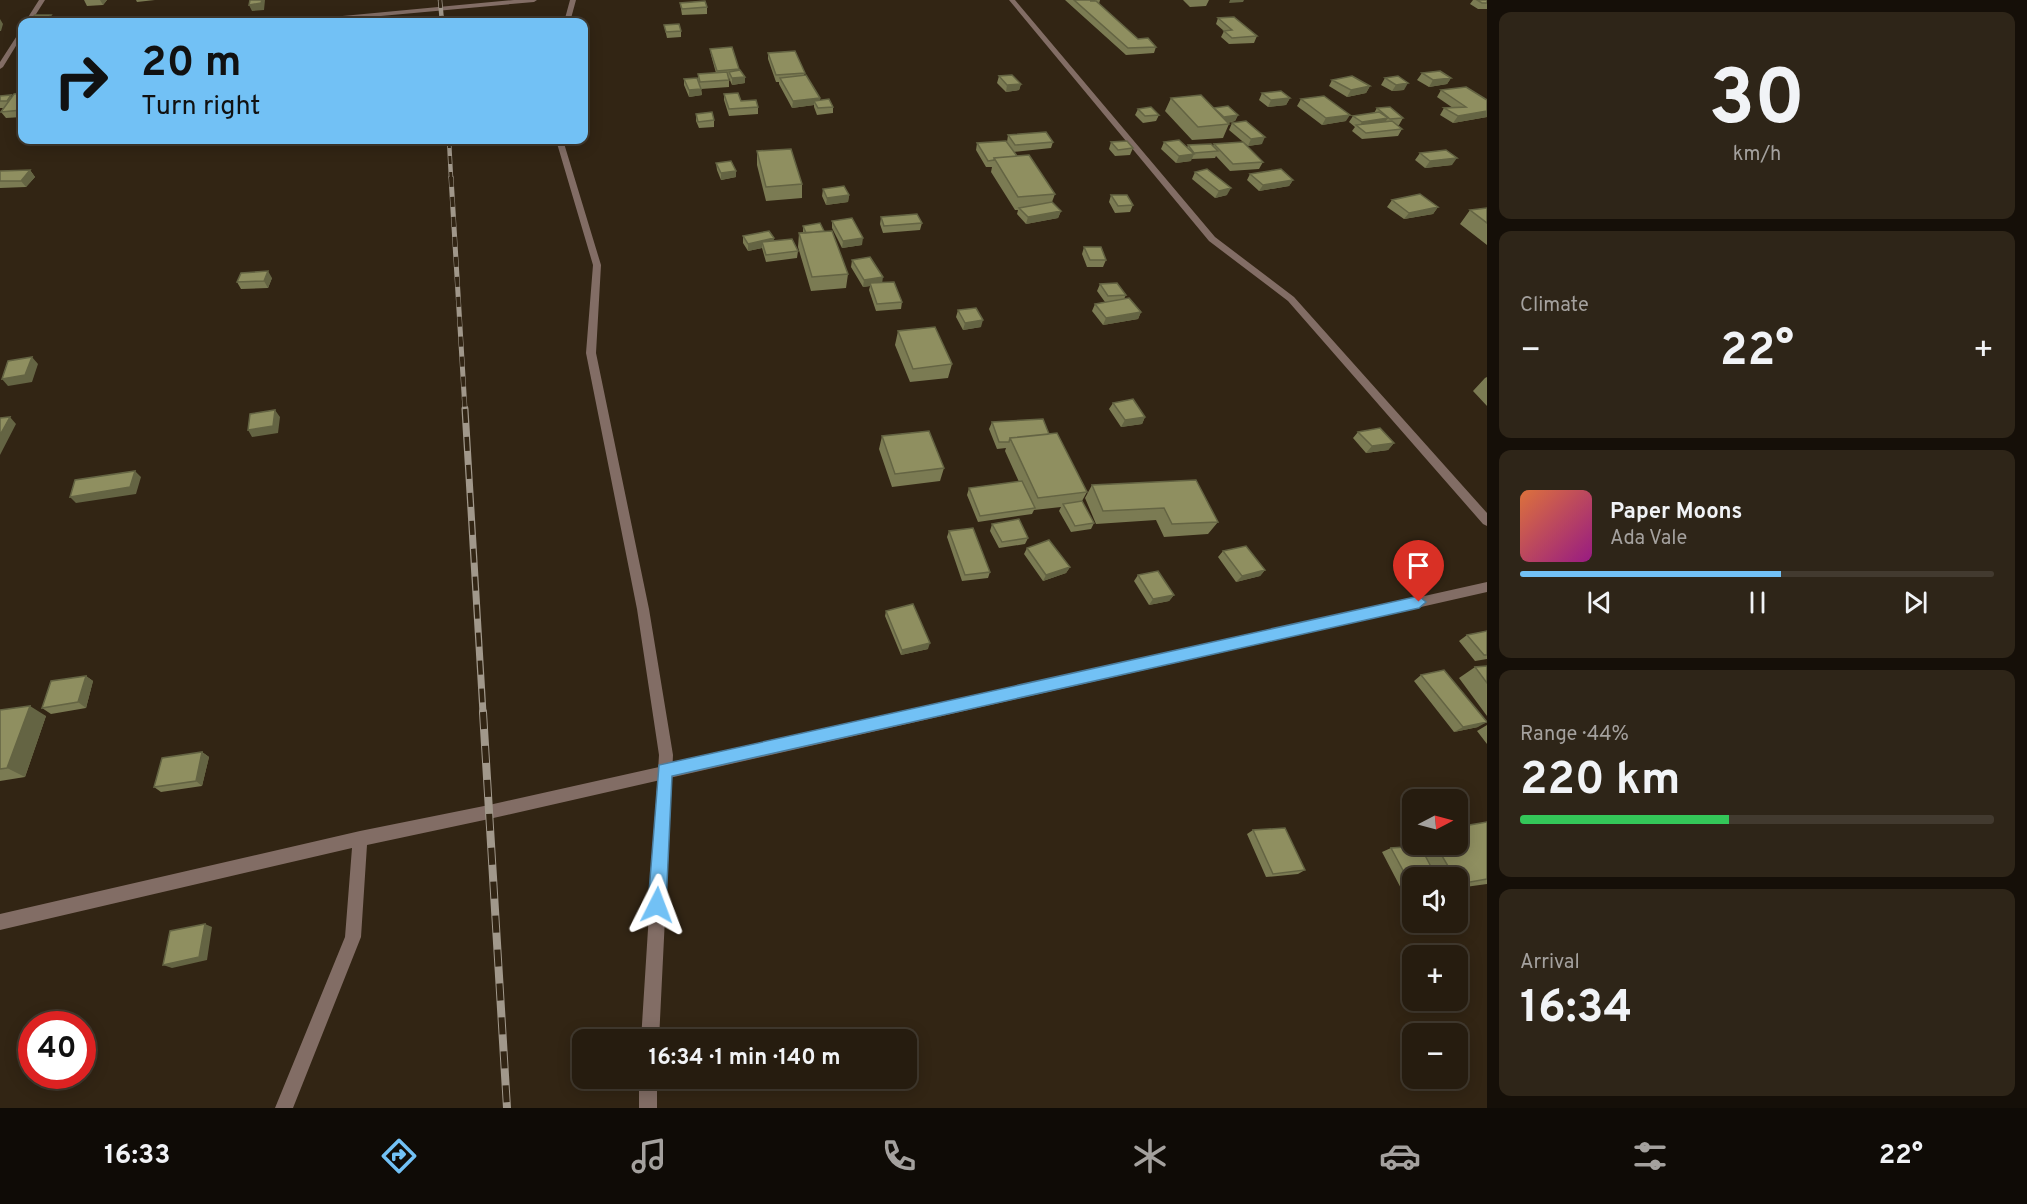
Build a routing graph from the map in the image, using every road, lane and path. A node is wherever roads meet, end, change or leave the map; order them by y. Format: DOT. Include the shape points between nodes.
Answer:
graph roads {
  1 [pos="42,0"];
  2 [pos="534,0"];
  3 [pos="573,0"];
  4 [pos="1012,0"];
  5 [pos="31,18"];
  6 [pos="343,18"];
  7 [pos="568,18"];
  8 [pos="18,38"];
  9 [pos="18,47"];
  10 [pos="12,48"];
  11 [pos="0,49"];
  12 [pos="0,67"];
  13 [pos="560,144"];
  14 [pos="1487,521"];
  15 [pos="1487,587"];
  16 [pos="665,770"];
  17 [pos="360,839"];
  18 [pos="0,922"];
  19 [pos="651,1029"];
  20 [pos="648,1089"];
  21 [pos="284,1108"];
  22 [pos="648,1108"];
  1 -- 5 [label="street"];
  2 -- 6 [label="street"];
  3 -- 7 [label="street"];
  4 -- 14 [label="street" via="1212,239 1291,299"];
  8 -- 10 [label="street"];
  9 -- 10 [label="street"];
  10 -- 11 [label="street"];
  10 -- 12 [label="street"];
  13 -- 16 [label="street" via="597,266 591,353 643,609 666,755"];
  15 -- 16 [label="street"];
  16 -- 17 [label="street"];
  16 -- 19 [label="street"];
  17 -- 18 [label="street"];
  17 -- 21 [label="street" via="353,937"];
  20 -- 22 [label="street"];
}
